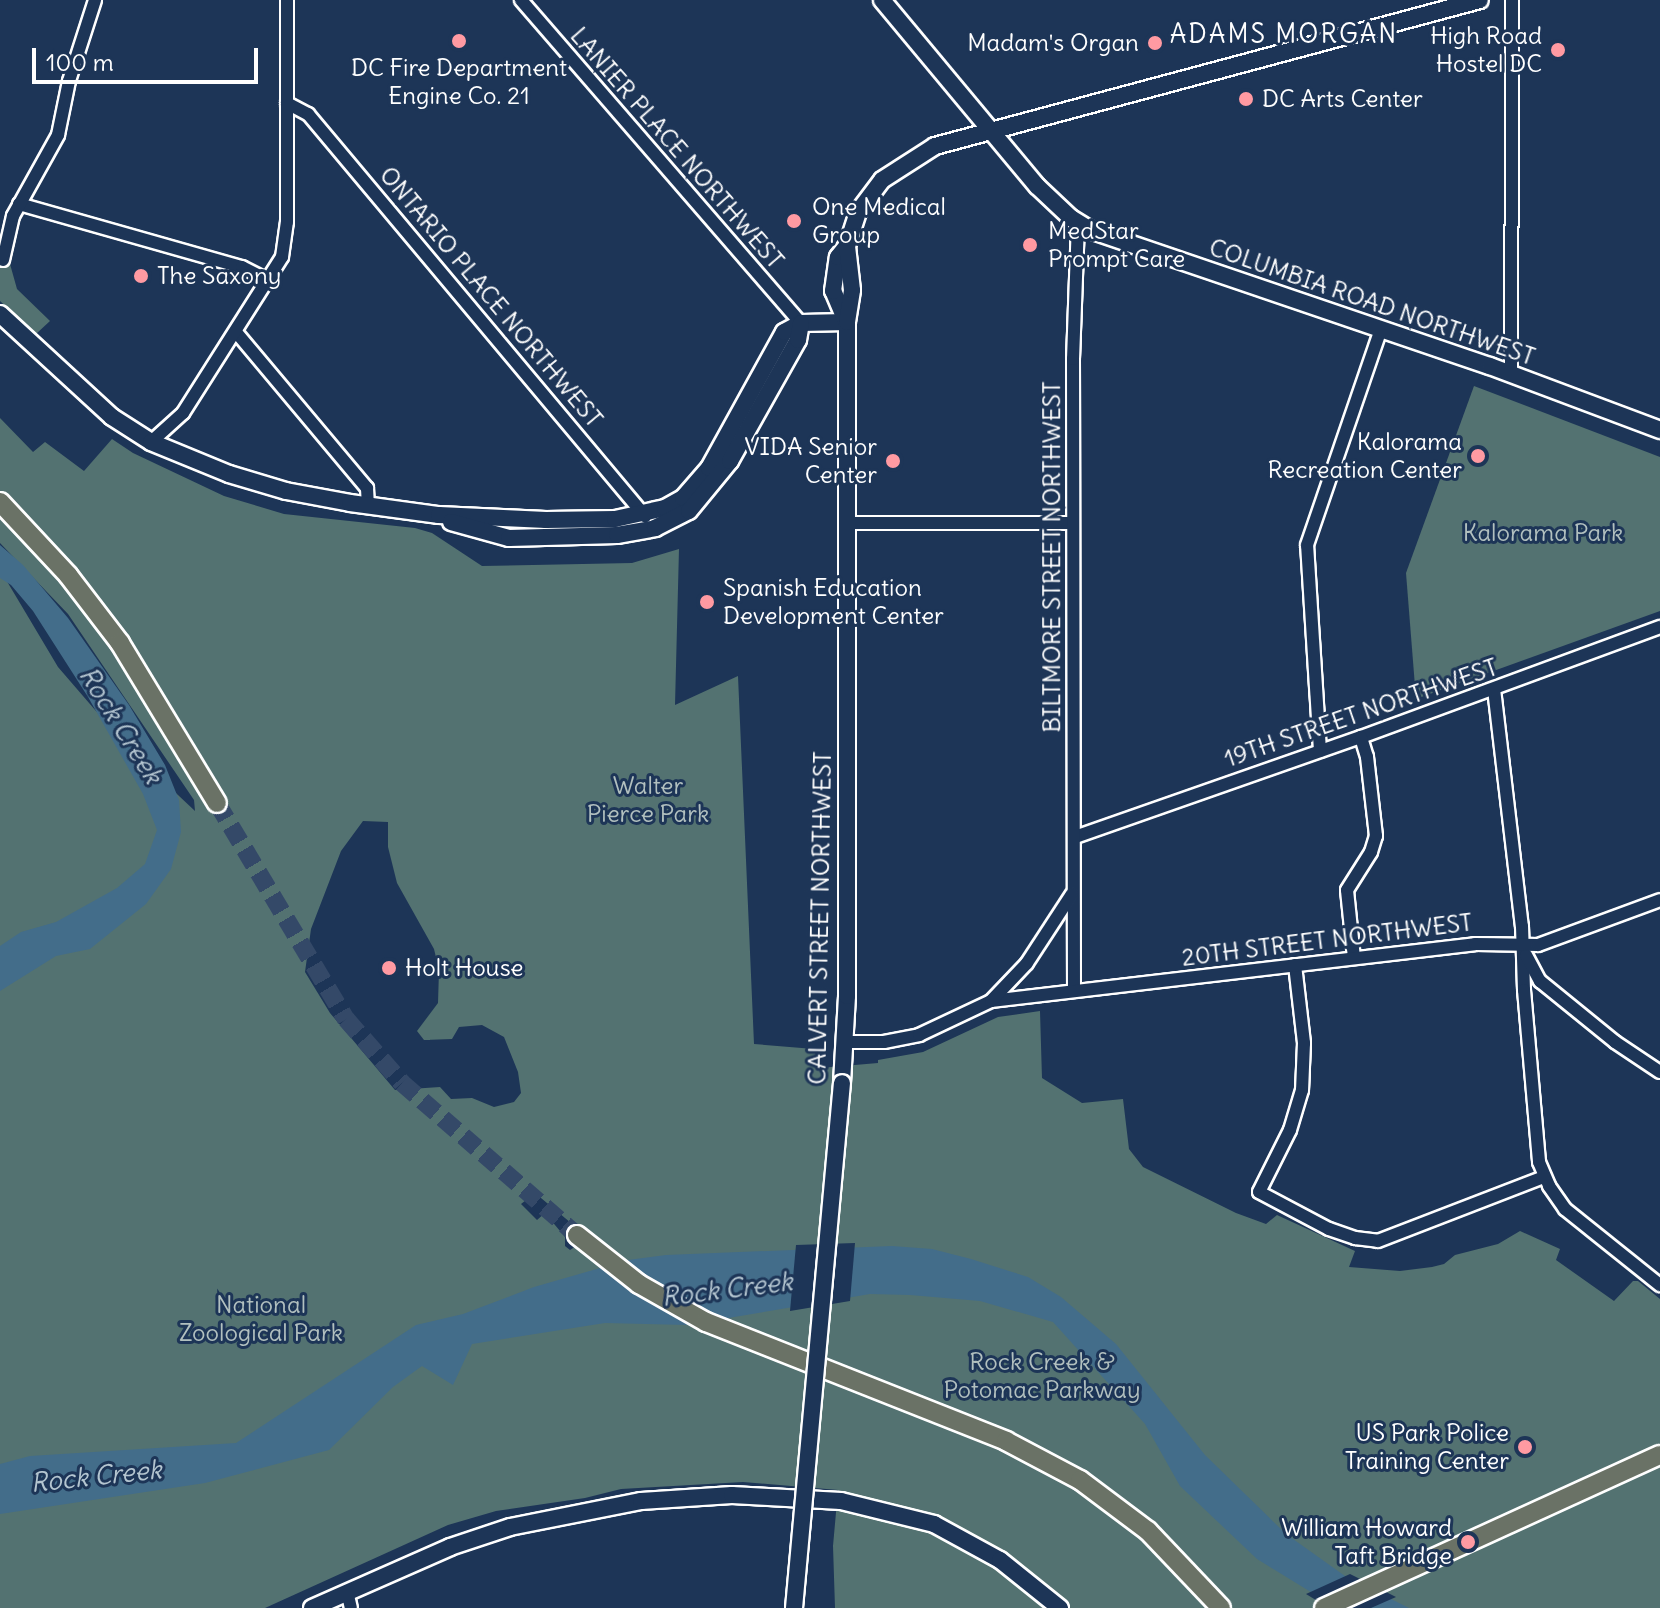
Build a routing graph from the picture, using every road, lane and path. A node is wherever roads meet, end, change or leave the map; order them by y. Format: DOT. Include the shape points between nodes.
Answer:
graph roads {
  1 [pos="95,0"];
  2 [pos="287,0"];
  3 [pos="521,0"];
  4 [pos="1480,0"];
  5 [pos="1512,0"];
  6 [pos="884,1"];
  7 [pos="287,103"];
  8 [pos="991,129"];
  9 [pos="19,204"];
  10 [pos="1078,223"];
  11 [pos="3,260"];
  12 [pos="270,281"];
  13 [pos="0,314"];
  14 [pos="847,322"];
  15 [pos="801,323"];
  16 [pos="1381,329"];
  17 [pos="236,332"];
  18 [pos="1511,374"];
  19 [pos="1660,430"];
  20 [pos="151,442"];
  21 [pos="0,502"];
  22 [pos="368,505"];
  23 [pos="643,514"];
  24 [pos="439,515"];
  25 [pos="501,518"];
  26 [pos="847,523"];
  27 [pos="1073,523"];
  28 [pos="655,528"];
  29 [pos="488,532"];
  30 [pos="1660,627"];
  31 [pos="1494,689"];
  32 [pos="1361,737"];
  33 [pos="1320,751"];
  34 [pos="217,803"];
  35 [pos="1075,837"];
  36 [pos="1074,891"];
  37 [pos="1660,900"];
  38 [pos="1523,945"];
  39 [pos="1354,958"];
  40 [pos="1295,965"];
  41 [pos="1074,991"];
  42 [pos="991,1001"];
  43 [pos="845,1042"];
  44 [pos="1660,1072"];
  45 [pos="1544,1177"];
  46 [pos="577,1235"];
  47 [pos="1660,1285"];
  48 [pos="1660,1455"];
  49 [pos="349,1600"];
  50 [pos="312,1608"];
  51 [pos="794,1608"];
  52 [pos="1060,1608"];
  53 [pos="1221,1608"];
  54 [pos="1324,1608"];
  1 -- 9 [label="street" via="58,135"];
  2 -- 7 [label="street"];
  3 -- 15 [label="street, LANIER PLACE NORTHWEST"];
  4 -- 8 [label="main road"];
  5 -- 18 [label="street"];
  6 -- 8 [label="main road, COLUMBIA ROAD NORTHWEST"];
  7 -- 12 [label="street" via="285,237"];
  7 -- 23 [label="street, ONTARIO PLACE NORTHWEST" via="308,114"];
  8 -- 10 [label="main road, COLUMBIA ROAD NORTHWEST" via="1037,186"];
  8 -- 14 [label="main road, CALVERT STREET NORTHWEST" via="935,146 891,173 863,203 847,246 852,290"];
  9 -- 11 [label="street"];
  9 -- 12 [label="street" via="242,267"];
  10 -- 16 [label="main road, COLUMBIA ROAD NORTHWEST" via="1117,242"];
  10 -- 27 [label="street, BILTMORE STREET NORTHWEST"];
  12 -- 17 [label="street"];
  13 -- 20 [label="main road" via="112,417"];
  14 -- 15 [label="main road"];
  14 -- 26 [label="main road, CALVERT STREET NORTHWEST"];
  15 -- 23 [label="main road" via="784,332 696,486 665,508"];
  15 -- 28 [label="main road" via="798,340 730,461 695,506"];
  16 -- 18 [label="main road, COLUMBIA ROAD NORTHWEST"];
  16 -- 33 [label="street" via="1307,545"];
  17 -- 20 [label="street" via="183,413"];
  17 -- 22 [label="street" via="367,488"];
  18 -- 19 [label="main road, COLUMBIA ROAD NORTHWEST"];
  20 -- 22 [label="main road" via="259,484"];
  21 -- 34 [label="main road" via="68,575 120,643"];
  22 -- 24 [label="main road"];
  23 -- 25 [label="main road" via="588,520"];
  23 -- 28 [label="street, ONTARIO PLACE NORTHWEST"];
  24 -- 25 [label="main road"];
  24 -- 29 [label="main road"];
  25 -- 29 [label="main road"];
  26 -- 27 [label="street"];
  26 -- 43 [label="main road, CALVERT STREET NORTHWEST"];
  27 -- 35 [label="street, BILTMORE STREET NORTHWEST"];
  28 -- 29 [label="main road" via="543,538"];
  30 -- 31 [label="street, 19TH STREET NORTHWEST"];
  31 -- 32 [label="street, 19TH STREET NORTHWEST"];
  31 -- 38 [label="street"];
  32 -- 33 [label="street, 19TH STREET NORTHWEST"];
  32 -- 39 [label="street" via="1376,836 1347,890"];
  33 -- 35 [label="street, 19TH STREET NORTHWEST"];
  35 -- 36 [label="street, BILTMORE STREET NORTHWEST"];
  36 -- 41 [label="street, BILTMORE STREET NORTHWEST"];
  36 -- 42 [label="street" via="1027,963"];
  37 -- 38 [label="street, 20TH STREET NORTHWEST" via="1555,941"];
  38 -- 39 [label="street, 20TH STREET NORTHWEST" via="1484,943"];
  38 -- 44 [label="street" via="1540,981"];
  38 -- 45 [label="street"];
  39 -- 40 [label="street, 20TH STREET NORTHWEST"];
  40 -- 41 [label="street, 20TH STREET NORTHWEST"];
  40 -- 45 [label="street" via="1304,1043 1302,1090 1290,1130 1259,1192 1329,1229 1378,1241"];
  41 -- 42 [label="street, 20TH STREET NORTHWEST"];
  42 -- 43 [label="street" via="919,1035"];
  43 -- 51 [label="main road, CALVERT STREET NORTHWEST, bridge"];
  45 -- 47 [label="street" via="1573,1217"];
  46 -- 53 [label="main road" via="669,1302 721,1329 1006,1441 1054,1465 1148,1531"];
  48 -- 54 [label="main road"];
  49 -- 50 [label="main road"];
  49 -- 52 [label="main road" via="458,1544 540,1520 667,1498 764,1495 850,1502 934,1524 1000,1560"];
}
